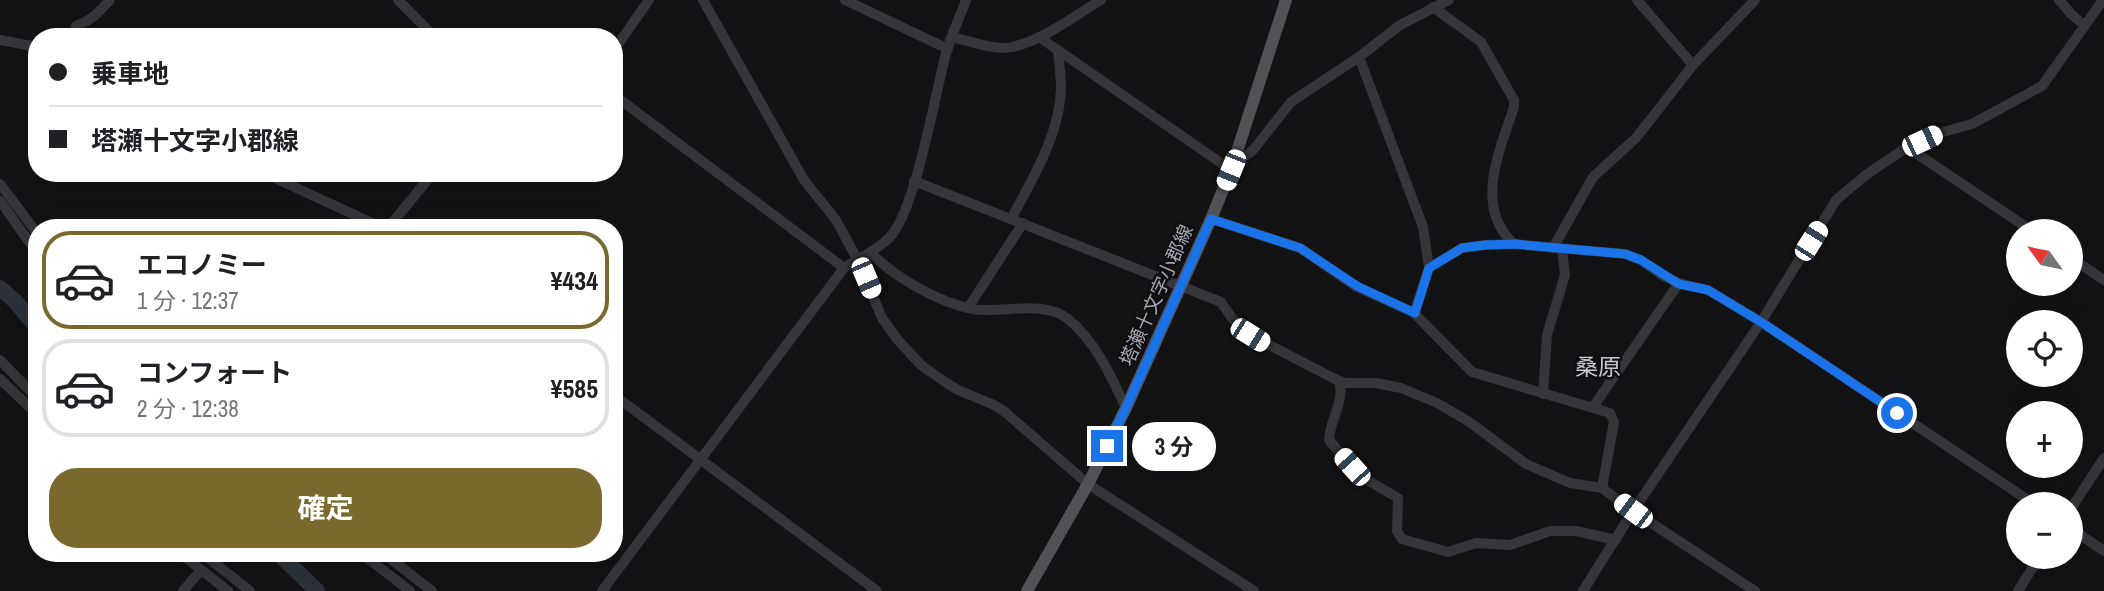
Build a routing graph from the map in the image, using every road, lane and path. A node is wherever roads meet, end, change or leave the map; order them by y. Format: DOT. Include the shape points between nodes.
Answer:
graph roads {
  1 [pos="110,0"];
  2 [pos="398,0"];
  3 [pos="649,0"];
  4 [pos="703,0"];
  5 [pos="845,0"];
  6 [pos="966,0"];
  7 [pos="1101,0"];
  8 [pos="1286,0"];
  9 [pos="1449,0"];
  10 [pos="1637,0"];
  11 [pos="1755,0"];
  12 [pos="2059,0"];
  13 [pos="2104,1"];
  14 [pos="1433,7"];
  15 [pos="2084,25"];
  16 [pos="75,28"];
  17 [pos="426,28"];
  18 [pos="623,37"];
  19 [pos="952,37"];
  20 [pos="1039,37"];
  21 [pos="0,40"];
  22 [pos="28,45"];
  23 [pos="948,48"];
  24 [pos="1058,50"];
  25 [pos="1359,57"];
  26 [pos="1693,65"];
  27 [pos="623,102"];
  28 [pos="1908,147"];
  29 [pos="1236,155"];
  30 [pos="1231,170"];
  31 [pos="914,181"];
  32 [pos="284,182"];
  33 [pos="425,182"];
  34 [pos="0,184"];
  35 [pos="0,201"];
  36 [pos="366,219"];
  37 [pos="394,219"];
  38 [pos="1011,219"];
  39 [pos="1211,219"];
  40 [pos="2014,219"];
  41 [pos="28,221"];
  42 [pos="1023,223"];
  43 [pos="28,240"];
  44 [pos="1514,244"];
  45 [pos="1558,248"];
  46 [pos="870,252"];
  47 [pos="857,259"];
  48 [pos="2083,266"];
  49 [pos="844,268"];
  50 [pos="1429,268"];
  51 [pos="2104,280"];
  52 [pos="1679,284"];
  53 [pos="1182,285"];
  54 [pos="968,307"];
  55 [pos="1415,313"];
  56 [pos="1761,322"];
  57 [pos="0,360"];
  58 [pos="0,379"];
  59 [pos="1339,381"];
  60 [pos="28,389"];
  61 [pos="1544,394"];
  62 [pos="623,402"];
  63 [pos="28,405"];
  64 [pos="1593,407"];
  65 [pos="1126,408"];
  66 [pos="2104,458"];
  67 [pos="700,459"];
  68 [pos="1088,484"];
  69 [pos="1602,488"];
  70 [pos="2016,492"];
  71 [pos="2082,492"];
  72 [pos="1633,511"];
  73 [pos="2083,537"];
  74 [pos="1616,540"];
  75 [pos="2104,551"];
  76 [pos="191,562"];
  77 [pos="213,562"];
  78 [pos="373,562"];
  79 [pos="395,562"];
  80 [pos="2032,569"];
  81 [pos="201,570"];
  82 [pos="183,591"];
  83 [pos="228,591"];
  84 [pos="250,591"];
  85 [pos="410,591"];
  86 [pos="432,591"];
  87 [pos="602,591"];
  88 [pos="877,591"];
  89 [pos="1027,591"];
  90 [pos="1254,591"];
  91 [pos="1583,591"];
  92 [pos="1755,591"];
  93 [pos="2018,591"];
  1 -- 16 [label="street" via="97,15"];
  2 -- 17 [label="street"];
  3 -- 18 [label="street"];
  4 -- 47 [label="street" via="804,180 836,220"];
  5 -- 23 [label="street"];
  6 -- 19 [label="street"];
  7 -- 20 [label="street"];
  8 -- 29 [label="main road, 塔瀬十文字小郡線"];
  9 -- 14 [label="street"];
  10 -- 26 [label="street"];
  11 -- 26 [label="street"];
  12 -- 15 [label="street"];
  13 -- 15 [label="street"];
  14 -- 25 [label="street" via="1400,24"];
  14 -- 44 [label="street" via="1482,42 1514,100 1492,191 1500,223"];
  15 -- 28 [label="street" via="2047,80 2029,95 1972,124"];
  19 -- 20 [label="street" via="1002,47"];
  19 -- 23 [label="street"];
  20 -- 24 [label="street"];
  21 -- 22 [label="street"];
  23 -- 31 [label="street"];
  24 -- 30 [label="street"];
  24 -- 38 [label="street" via="1061,88 1056,121 1040,165"];
  25 -- 29 [label="street" via="1291,102 1249,154"];
  25 -- 50 [label="street" via="1423,227"];
  26 -- 45 [label="street" via="1636,138 1593,177"];
  27 -- 49 [label="street"];
  28 -- 40 [label="street"];
  28 -- 56 [label="street" via="1836,201"];
  29 -- 30 [label="main road, 塔瀬十文字小郡線"];
  30 -- 39 [label="main road, 塔瀬十文字小郡線"];
  31 -- 38 [label="street"];
  31 -- 46 [label="street" via="896,229"];
  32 -- 36 [label="street"];
  33 -- 37 [label="street"];
  34 -- 41 [label="street"];
  35 -- 43 [label="street"];
  38 -- 42 [label="street"];
  39 -- 53 [label="main road, 塔瀬十文字小郡線"];
  39 -- 55 [label="street" via="1300,248 1357,286"];
  42 -- 53 [label="street"];
  42 -- 54 [label="street"];
  44 -- 45 [label="street"];
  44 -- 50 [label="street" via="1462,248"];
  45 -- 52 [label="street" via="1625,254"];
  45 -- 61 [label="street" via="1565,275 1547,335"];
  46 -- 47 [label="street"];
  46 -- 54 [label="street" via="896,275"];
  47 -- 49 [label="street"];
  47 -- 68 [label="street" via="882,318 921,365 958,390 1005,412"];
  48 -- 51 [label="street"];
  49 -- 67 [label="street"];
  50 -- 55 [label="street"];
  52 -- 56 [label="street" via="1708,290"];
  52 -- 64 [label="street"];
  53 -- 59 [label="street" via="1221,302 1240,326 1265,344"];
  53 -- 65 [label="main road, 塔瀬十文字小郡線"];
  54 -- 65 [label="street" via="1040,309 1068,318 1108,369"];
  55 -- 61 [label="street" via="1472,372"];
  56 -- 70 [label="street"];
  56 -- 72 [label="street"];
  57 -- 60 [label="street"];
  58 -- 63 [label="street"];
  59 -- 69 [label="street" via="1376,383 1419,394 1453,411 1526,464 1570,483"];
  59 -- 74 [label="street" via="1342,398 1329,440 1352,467 1398,498 1397,531 1402,539 1448,552 1476,542 1510,545 1550,531 1576,531"];
  61 -- 64 [label="street"];
  62 -- 67 [label="street"];
  64 -- 69 [label="street" via="1610,413 1614,422"];
  65 -- 68 [label="main road, 塔瀬十文字小郡線"];
  66 -- 71 [label="street"];
  67 -- 87 [label="street"];
  67 -- 88 [label="street"];
  68 -- 89 [label="main road, 塔瀬十文字小郡線"];
  68 -- 90 [label="street"];
  69 -- 72 [label="street"];
  72 -- 74 [label="street"];
  72 -- 92 [label="street"];
  73 -- 75 [label="street"];
  74 -- 91 [label="street"];
  76 -- 81 [label="street"];
  77 -- 84 [label="street"];
  78 -- 85 [label="street"];
  79 -- 86 [label="street"];
  80 -- 93 [label="street"];
  81 -- 82 [label="street"];
  81 -- 83 [label="street"];
}
